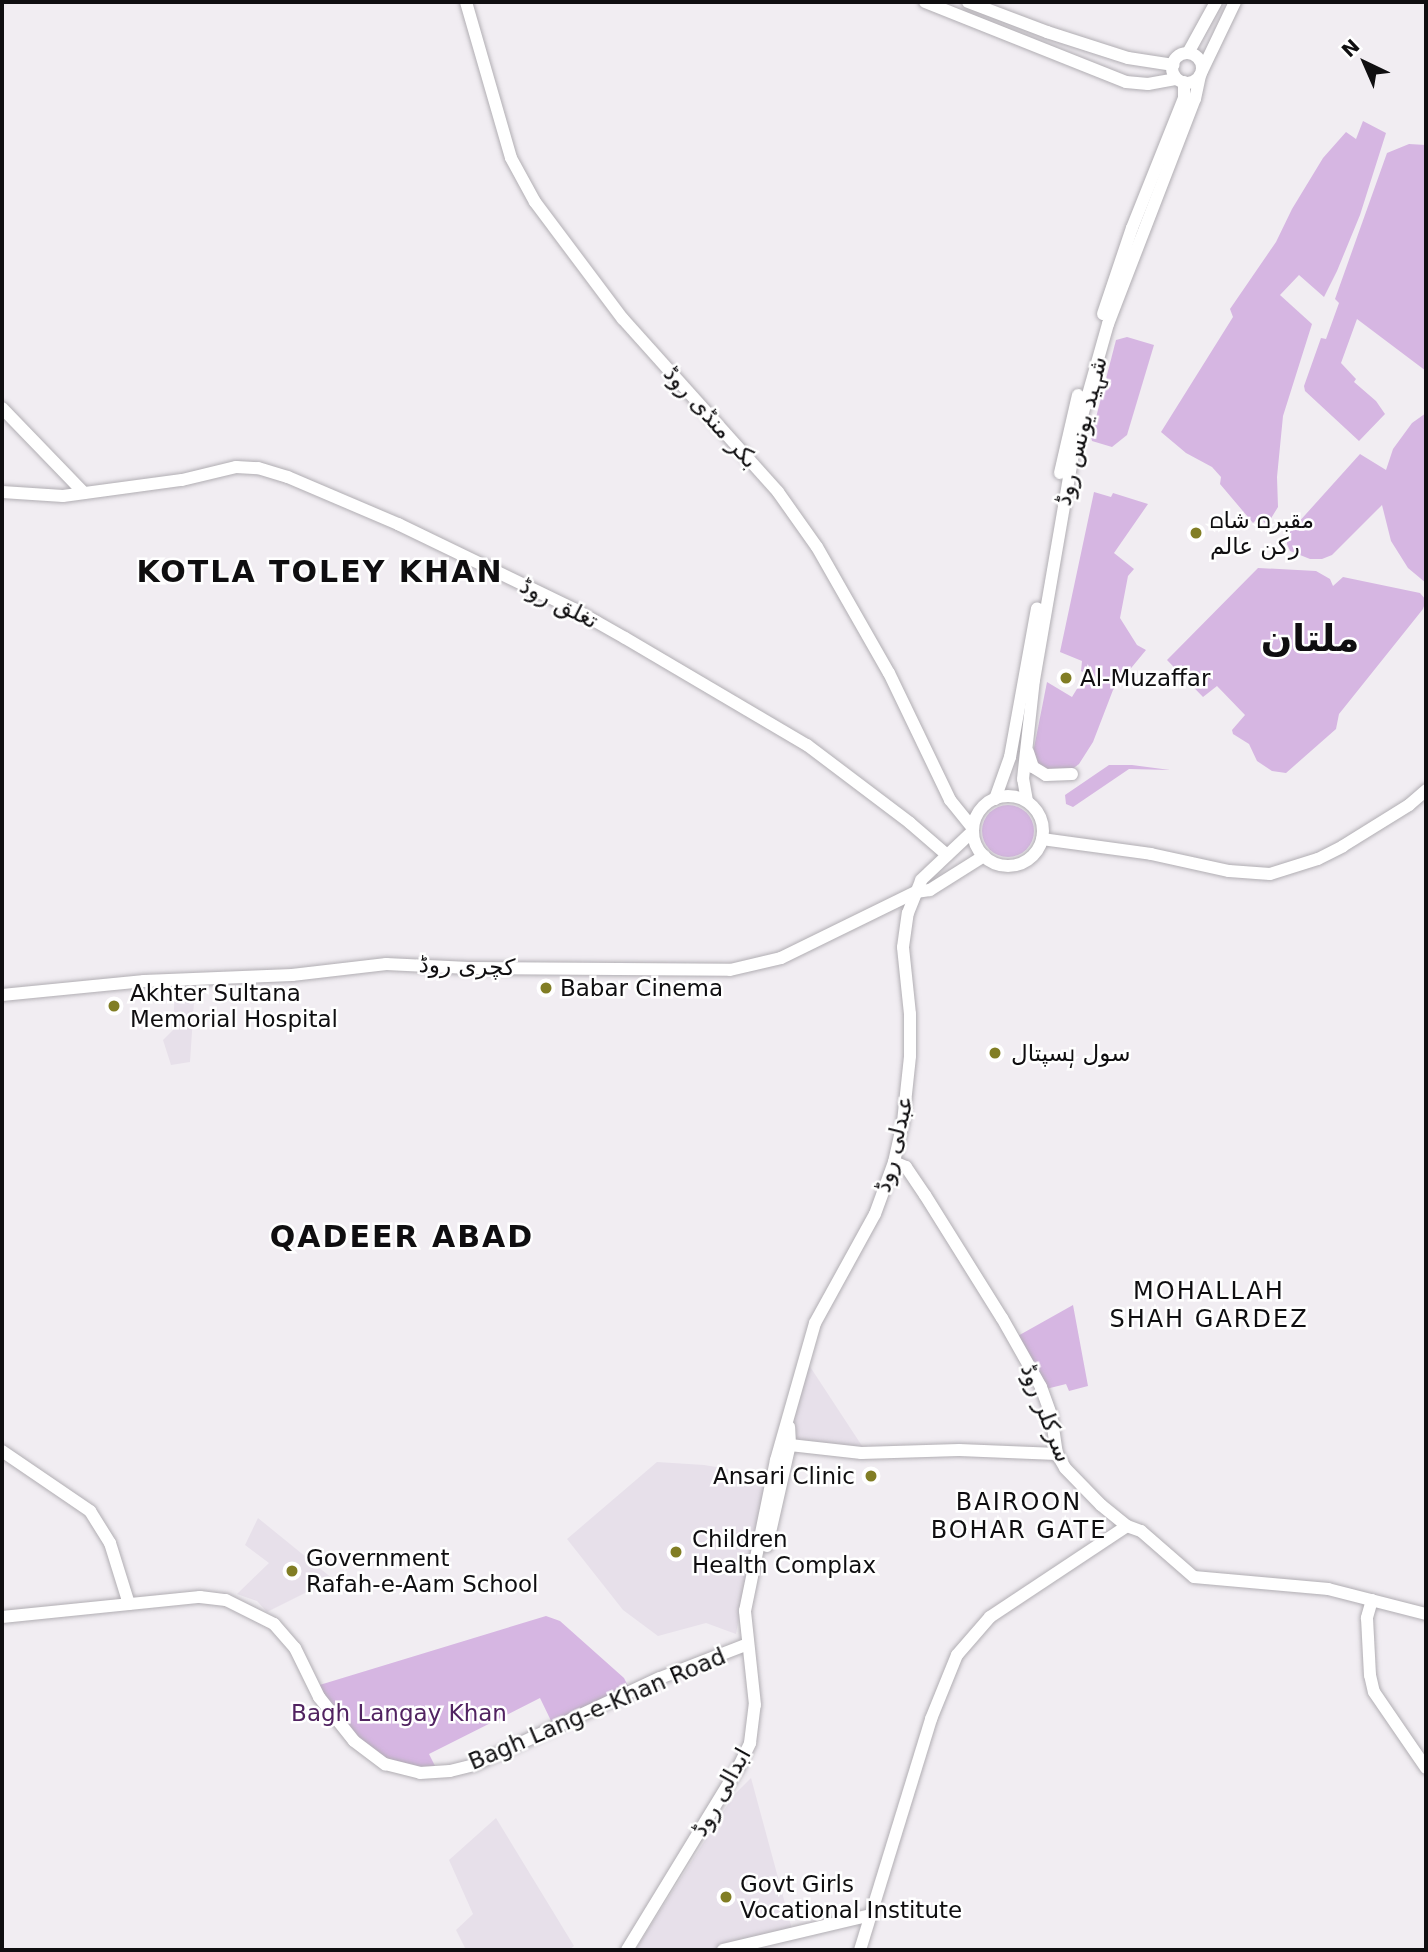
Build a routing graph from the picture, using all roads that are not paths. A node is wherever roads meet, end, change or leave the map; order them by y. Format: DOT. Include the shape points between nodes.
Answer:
graph roads {
  1 [pos="466,2"];
  2 [pos="925,2"];
  3 [pos="968,2"];
  4 [pos="1216,2"];
  5 [pos="1235,2"];
  6 [pos="1188,53"];
  7 [pos="1173,65"];
  8 [pos="1201,74"];
  9 [pos="1181,81"];
  10 [pos="2,408"];
  11 [pos="2,492"];
  12 [pos="83,493"];
  13 [pos="1027,749"];
  14 [pos="1072,774"];
  15 [pos="1426,790"];
  16 [pos="995,799"];
  17 [pos="1027,801"];
  18 [pos="973,830"];
  19 [pos="1042,839"];
  20 [pos="947,855"];
  21 [pos="984,856"];
  22 [pos="916,892"];
  23 [pos="2,995"];
  24 [pos="894,1162"];
  25 [pos="785,1444"];
  26 [pos="2,1451"];
  27 [pos="1057,1454"];
  28 [pos="1127,1526"];
  29 [pos="1372,1600"];
  30 [pos="130,1604"];
  31 [pos="1426,1614"];
  32 [pos="2,1617"];
  33 [pos="748,1617"];
  34 [pos="748,1644"];
  35 [pos="1426,1769"];
  36 [pos="871,1915"];
  37 [pos="627,1950"];
  38 [pos="723,1950"];
  39 [pos="860,1950"];
  1 -- 18 [label="main road, بکر منڈی روڈ" via="511,158 535,202 623,319 763,474 817,547 889,673 950,800"];
  2 -- 9 [label="main road" via="1126,82"];
  3 -- 7 [label="main road" via="1128,58"];
  4 -- 6 [label="main road"];
  5 -- 8 [label="main road, شہید یونس روڈ"];
  6 -- 7 [label="main road"];
  6 -- 8 [label="main road" via="1199,59"];
  7 -- 9 [label="main road"];
  8 -- 9 [label="main road" via="1193,81"];
  8 -- 13 [label="main road, شہید یونس روڈ" via="1108,324 1076,437 1044,614"];
  9 -- 16 [label="main road, شہید یونس روڈ" via="1184,98 1128,240 1067,434 1010,757"];
  10 -- 12 [label="main road"];
  11 -- 12 [label="main road, تغلق روڈ"];
  12 -- 20 [label="main road, تغلق روڈ" via="248,467 273,471 325,491 562,603 625,638 807,745"];
  13 -- 14 [label="main road" via="1038,771 1056,777"];
  13 -- 17 [label="main road, شہید یونس روڈ" via="1023,779"];
  15 -- 19 [label="main road" via="1343,846 1270,874"];
  16 -- 17 [label="main road" via="1008,796"];
  16 -- 18 [label="main road" via="980,810"];
  17 -- 19 [label="main road" via="1041,818"];
  18 -- 20 [label="main road, عبدلی روڈ"];
  18 -- 21 [label="main road"];
  19 -- 21 [label="main road" via="1036,852 1018,864 1000,865"];
  20 -- 22 [label="main road, عبدلی روڈ" via="921,880"];
  21 -- 22 [label="main road" via="930,890"];
  22 -- 23 [label="main road, کچری روڈ" via="781,958 730,970 386,964"];
  22 -- 24 [label="main road, عبدلی روڈ" via="904,928 910,1056"];
  24 -- 25 [label="main road, عبدلی روڈ" via="875,1214 816,1323"];
  24 -- 27 [label="main road, سرکلر روڈ" via="905,1167 936,1211 1024,1356 1051,1414"];
  25 -- 27 [label="main road" via="861,1453"];
  25 -- 33 [label="main road, عبدلی روڈ"];
  26 -- 30 [label="main road" via="90,1511 110,1543"];
  27 -- 28 [label="main road, سرکلر روڈ" via="1077,1482"];
  28 -- 29 [label="main road, سرکلر روڈ" via="1141,1531 1194,1577 1328,1589"];
  28 -- 36 [label="main road" via="1000,1610 957,1655 931,1719"];
  29 -- 31 [label="main road, سرکلر روڈ"];
  29 -- 35 [label="main road" via="1367,1618 1374,1692"];
  30 -- 32 [label="main road"];
  30 -- 34 [label="main road, Bagh Lang-e-Khan Road" via="200,1597 226,1600 274,1625 295,1648 319,1697 354,1741 386,1765 420,1773 474,1765 669,1674"];
  33 -- 34 [label="main road, ابدالی روڈ"];
  34 -- 37 [label="main road, ابدالی روڈ" via="755,1717 745,1756"];
  36 -- 38 [label="main road"];
  36 -- 39 [label="main road"];
}
